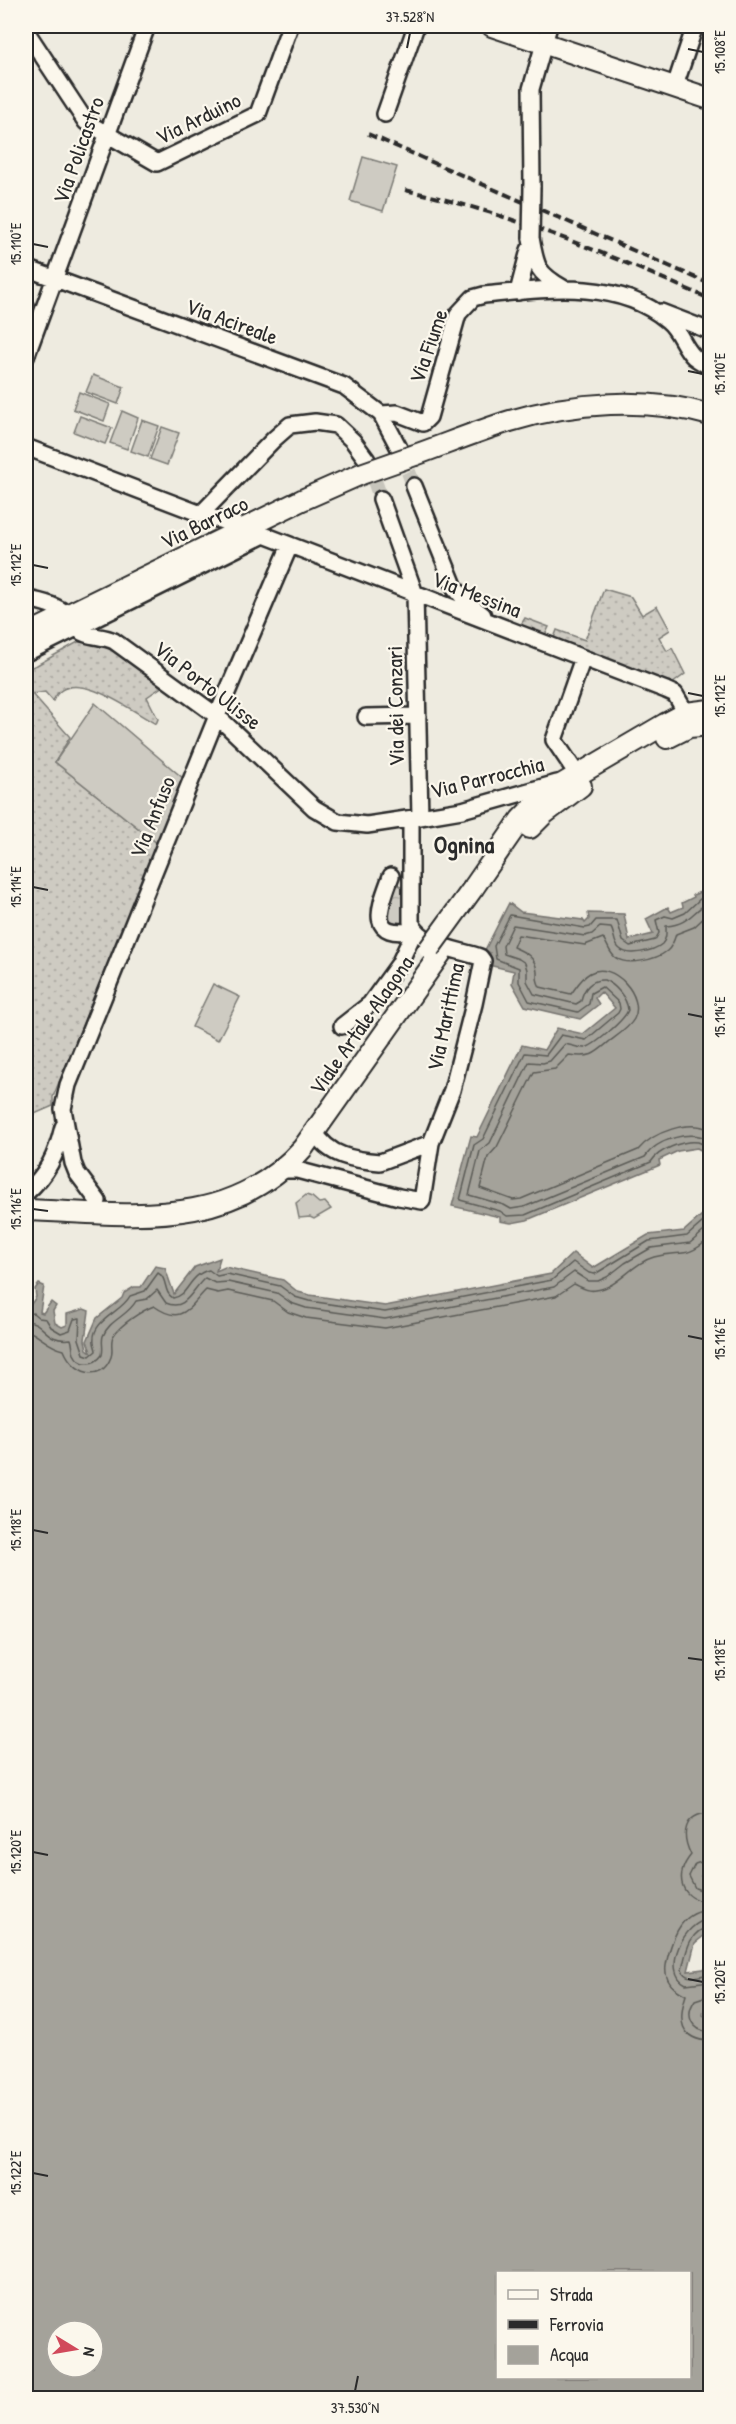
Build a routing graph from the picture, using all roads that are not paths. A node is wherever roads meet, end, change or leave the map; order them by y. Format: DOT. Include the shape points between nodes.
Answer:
graph roads {
  1 [pos="147,26"];
  2 [pos="290,26"];
  3 [pos="416,26"];
  4 [pos="492,26"];
  5 [pos="695,26"];
  6 [pos="26,31"];
  7 [pos="546,34"];
  8 [pos="675,86"];
  9 [pos="711,99"];
  10 [pos="385,114"];
  11 [pos="108,133"];
  12 [pos="531,238"];
  13 [pos="26,268"];
  14 [pos="539,270"];
  15 [pos="54,279"];
  16 [pos="563,288"];
  17 [pos="524,291"];
  18 [pos="647,307"];
  19 [pos="711,332"];
  20 [pos="26,357"];
  21 [pos="694,357"];
  22 [pos="711,367"];
  23 [pos="381,414"];
  24 [pos="711,415"];
  25 [pos="26,447"];
  26 [pos="407,452"];
  27 [pos="364,467"];
  28 [pos="414,486"];
  29 [pos="381,499"];
  30 [pos="201,514"];
  31 [pos="254,532"];
  32 [pos="290,545"];
  33 [pos="455,588"];
  34 [pos="415,594"];
  35 [pos="26,599"];
  36 [pos="440,603"];
  37 [pos="72,622"];
  38 [pos="495,625"];
  39 [pos="26,634"];
  40 [pos="26,653"];
  41 [pos="583,658"];
  42 [pos="711,710"];
  43 [pos="686,713"];
  44 [pos="217,716"];
  45 [pos="418,716"];
  46 [pos="366,717"];
  47 [pos="711,725"];
  48 [pos="669,729"];
  49 [pos="571,777"];
  50 [pos="415,818"];
  51 [pos="353,825"];
  52 [pos="391,876"];
  53 [pos="480,889"];
  54 [pos="427,943"];
  55 [pos="342,1026"];
  56 [pos="63,1115"];
  57 [pos="315,1132"];
  58 [pos="431,1143"];
  59 [pos="280,1170"];
  60 [pos="26,1195"];
  61 [pos="98,1201"];
  62 [pos="26,1210"];
  1 -- 11 [label="street, Via Policastro"];
  2 -- 11 [label="street, Via Arduino" via="258,114 157,163"];
  3 -- 10 [label="street"];
  4 -- 7 [label="main road"];
  5 -- 8 [label="street"];
  6 -- 11 [label="street" via="86,122"];
  7 -- 8 [label="main road"];
  7 -- 12 [label="street, bridge" via="531,89"];
  8 -- 9 [label="main road"];
  11 -- 15 [label="street, Via Policastro"];
  12 -- 14 [label="street"];
  12 -- 17 [label="street"];
  13 -- 15 [label="street, Via Acireale"];
  14 -- 16 [label="street"];
  14 -- 17 [label="street" via="537,279"];
  15 -- 20 [label="street, Via Policastro"];
  15 -- 23 [label="street, Via Acireale" via="344,387"];
  16 -- 17 [label="street"];
  16 -- 18 [label="street" via="614,293"];
  17 -- 23 [label="street, Via Fiume" via="473,298 459,314 429,417 423,423 397,414"];
  18 -- 19 [label="street"];
  18 -- 21 [label="street" via="668,320"];
  19 -- 21 [label="street" via="695,342"];
  21 -- 22 [label="street"];
  23 -- 26 [label="street, Via Acireale"];
  24 -- 26 [label="main road" via="627,404 592,406 511,421"];
  25 -- 30 [label="street, Via Messina"];
  26 -- 27 [label="main road, Via Barraco, bridge"];
  27 -- 30 [label="street" via="354,441 336,425 290,425"];
  27 -- 31 [label="main road, Via Barraco"];
  28 -- 33 [label="street"];
  29 -- 34 [label="street, Via dei Conzari"];
  30 -- 31 [label="street, Via Messina"];
  31 -- 32 [label="street, Via Messina"];
  31 -- 37 [label="main road, Via Barraco"];
  32 -- 34 [label="street, Via Messina"];
  32 -- 44 [label="street, Via Anfuso"];
  33 -- 36 [label="street"];
  33 -- 38 [label="street"];
  34 -- 36 [label="street, Via Messina"];
  34 -- 45 [label="street, Via dei Conzari"];
  35 -- 37 [label="street, Via Porto Ulisse" via="60,609"];
  36 -- 38 [label="street, Via Messina"];
  37 -- 39 [label="main road, Via Barraco"];
  37 -- 40 [label="street"];
  37 -- 44 [label="street, Via Porto Ulisse" via="87,634 114,641"];
  38 -- 41 [label="street, Via Messina"];
  41 -- 43 [label="street, Via Messina" via="675,694"];
  41 -- 49 [label="street" via="555,740"];
  42 -- 43 [label="main road"];
  43 -- 48 [label="main road"];
  44 -- 51 [label="street, Via Porto Ulisse" via="314,808 329,818"];
  44 -- 56 [label="street, Via Anfuso" via="68,1085"];
  45 -- 46 [label="street"];
  45 -- 50 [label="street, Via dei Conzari"];
  47 -- 48 [label="main road"];
  48 -- 49 [label="main road, Viale Artale Alagona"];
  48 -- 53 [label="main road, Viale Artale Alagona" via="544,814"];
  49 -- 50 [label="street, Via Parrocchia" via="462,810"];
  49 -- 53 [label="main road, Viale Artale Alagona" via="547,793 521,819"];
  50 -- 51 [label="street, Via Parrocchia"];
  50 -- 54 [label="street, Via dei Conzari" via="411,922"];
  52 -- 54 [label="street" via="378,913 380,920 391,929"];
  53 -- 54 [label="main road, Viale Artale Alagona, bridge"];
  54 -- 55 [label="street" via="399,964 370,1004"];
  54 -- 57 [label="main road, Viale Artale Alagona"];
  54 -- 58 [label="street, Via Marittima" via="483,961 452,1090"];
  54 -- 61 [label="main road, Viale Artale Alagona" via="307,1123 275,1159 233,1186 204,1197 171,1203"];
  56 -- 60 [label="street, Via Anfuso" via="51,1163"];
  56 -- 61 [label="street" via="72,1163"];
  57 -- 58 [label="street" via="329,1150 372,1162"];
  57 -- 59 [label="main road, Viale Artale Alagona"];
  58 -- 59 [label="street" via="422,1201 297,1170"];
  59 -- 62 [label="main road, Viale Artale Alagona" via="224,1202 177,1214"];
  60 -- 61 [label="main road, Viale Artale Alagona"];
}
